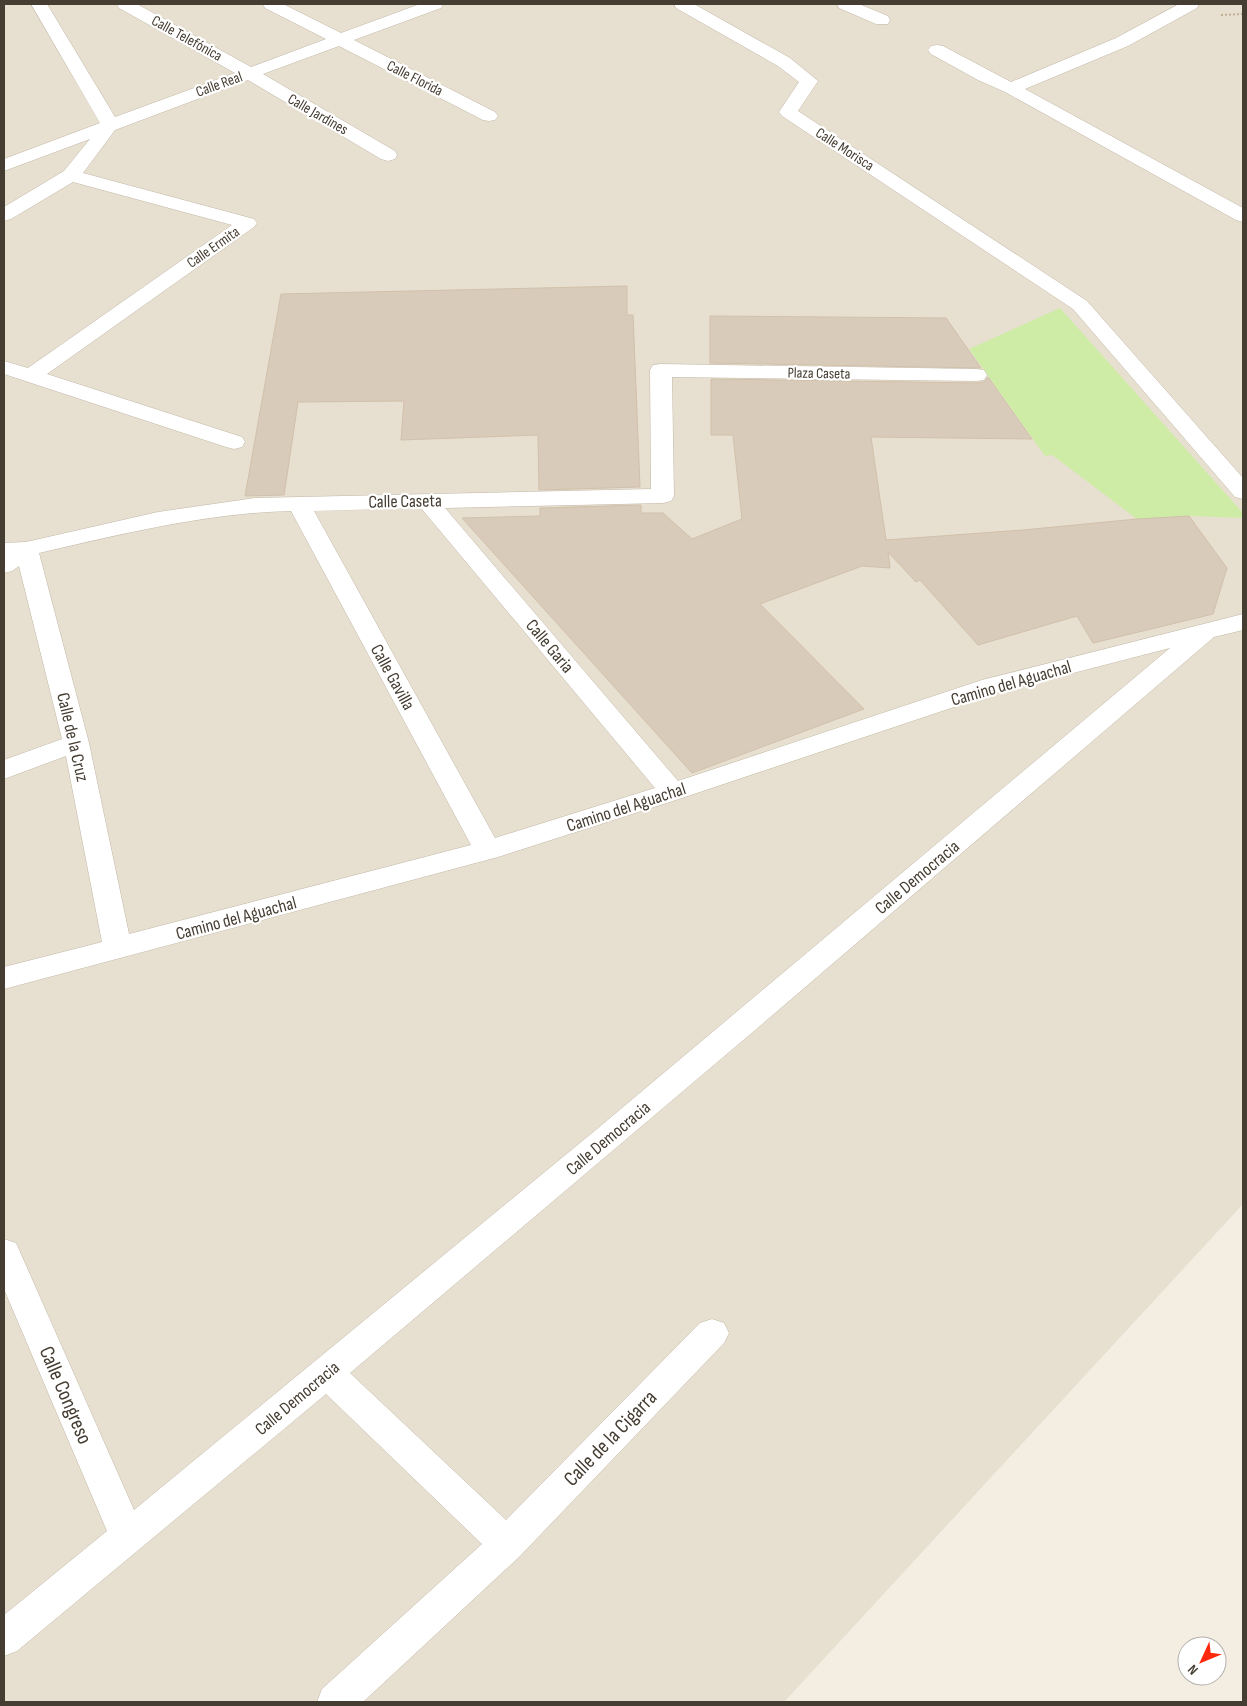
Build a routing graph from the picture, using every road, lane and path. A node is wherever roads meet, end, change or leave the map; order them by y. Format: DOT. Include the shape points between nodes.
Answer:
graph roads {
  1 [pos="39,4"];
  2 [pos="125,4"];
  3 [pos="271,4"];
  4 [pos="434,4"];
  5 [pos="682,4"];
  6 [pos="845,4"];
  7 [pos="1191,4"];
  8 [pos="1243,14"];
  9 [pos="1217,16"];
  10 [pos="882,20"];
  11 [pos="341,39"];
  12 [pos="937,50"];
  13 [pos="249,73"];
  14 [pos="1011,88"];
  15 [pos="489,116"];
  16 [pos="110,124"];
  17 [pos="388,155"];
  18 [pos="4,164"];
  19 [pos="71,175"];
  20 [pos="4,214"];
  21 [pos="1243,216"];
  22 [pos="4,367"];
  23 [pos="661,370"];
  24 [pos="976,375"];
  25 [pos="30,376"];
  26 [pos="234,442"];
  27 [pos="1243,492"];
  28 [pos="427,501"];
  29 [pos="299,504"];
  30 [pos="15,549"];
  31 [pos="4,566"];
  32 [pos="1243,622"];
  33 [pos="1206,631"];
  34 [pos="76,743"];
  35 [pos="4,770"];
  36 [pos="673,792"];
  37 [pos="488,850"];
  38 [pos="118,950"];
  39 [pos="4,978"];
  40 [pos="4,1252"];
  41 [pos="712,1333"];
  42 [pos="327,1373"];
  43 [pos="128,1538"];
  44 [pos="507,1544"];
  45 [pos="4,1638"];
  46 [pos="336,1702"];
  1 -- 16 [label="street"];
  2 -- 13 [label="street, Calle Telefónica"];
  3 -- 11 [label="street, Calle Florida"];
  4 -- 11 [label="street, Calle Real"];
  5 -- 27 [label="street, Calle Morisca" via="784,62 809,81 788,112 1083,308"];
  6 -- 10 [label="street"];
  7 -- 14 [label="street" via="1122,42"];
  8 -- 9 [label="path"];
  11 -- 13 [label="street, Calle Real"];
  11 -- 15 [label="street, Calle Florida"];
  12 -- 14 [label="street"];
  13 -- 16 [label="street, Calle Real"];
  13 -- 17 [label="street, Calle Jardines"];
  14 -- 21 [label="street"];
  16 -- 18 [label="street, Calle Real"];
  16 -- 19 [label="street"];
  19 -- 20 [label="street"];
  19 -- 25 [label="street, Calle Ermita" via="247,223"];
  22 -- 25 [label="street"];
  23 -- 24 [label="street, Plaza Caseta"];
  23 -- 28 [label="street, Calle Caseta" via="663,496"];
  25 -- 26 [label="street"];
  28 -- 29 [label="street, Calle Caseta"];
  28 -- 36 [label="street, Calle Garia"];
  29 -- 30 [label="street, Calle Caseta" via="255,505 158,520"];
  29 -- 37 [label="street, Calle Gavilla"];
  30 -- 31 [label="street"];
  30 -- 34 [label="street, Calle de la Cruz"];
  32 -- 33 [label="street, Camino del Aguachal"];
  33 -- 36 [label="street, Camino del Aguachal" via="991,686"];
  33 -- 42 [label="street, Calle Democracia"];
  34 -- 35 [label="street"];
  34 -- 38 [label="street, Calle de la Cruz"];
  36 -- 37 [label="street, Camino del Aguachal"];
  37 -- 38 [label="street, Camino del Aguachal"];
  38 -- 39 [label="street, Camino del Aguachal"];
  40 -- 43 [label="street, Calle Congreso"];
  41 -- 44 [label="street, Calle de la Cigarra"];
  42 -- 43 [label="street, Calle Democracia"];
  42 -- 44 [label="street"];
  43 -- 45 [label="street, Calle Democracia"];
  44 -- 46 [label="street, Calle de la Cigarra"];
}
